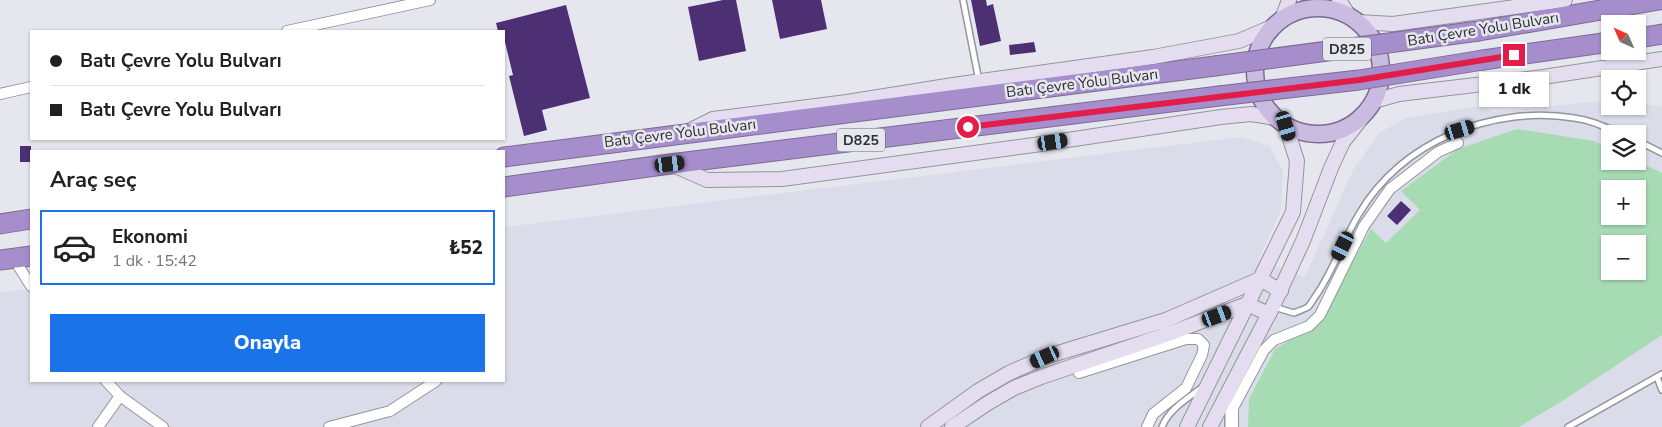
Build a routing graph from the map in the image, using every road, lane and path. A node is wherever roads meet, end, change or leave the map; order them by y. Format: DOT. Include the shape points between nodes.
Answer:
graph roads {
  1 [pos="430,0"];
  2 [pos="963,0"];
  3 [pos="1289,0"];
  4 [pos="1340,0"];
  5 [pos="1565,0"];
  6 [pos="1659,0"];
  7 [pos="1353,19"];
  8 [pos="1278,23"];
  9 [pos="292,30"];
  10 [pos="1662,34"];
  11 [pos="1646,37"];
  12 [pos="1601,43"];
  13 [pos="1662,59"];
  14 [pos="979,81"];
  15 [pos="30,87"];
  16 [pos="0,94"];
  17 [pos="1371,105"];
  18 [pos="1281,122"];
  19 [pos="1602,125"];
  20 [pos="685,132"];
  21 [pos="1458,143"];
  22 [pos="1646,145"];
  23 [pos="1662,152"];
  24 [pos="505,157"];
  25 [pos="670,164"];
  26 [pos="505,187"];
  27 [pos="30,220"];
  28 [pos="0,224"];
  29 [pos="15,258"];
  30 [pos="1260,279"];
  31 [pos="30,284"];
  32 [pos="1280,291"];
  33 [pos="1248,304"];
  34 [pos="1271,310"];
  35 [pos="1079,373"];
  36 [pos="1660,376"];
  37 [pos="107,382"];
  38 [pos="434,382"];
  39 [pos="1210,382"];
  40 [pos="1662,390"];
  41 [pos="1228,394"];
  42 [pos="120,396"];
  43 [pos="98,427"];
  44 [pos="163,427"];
  45 [pos="329,427"];
  46 [pos="928,427"];
  47 [pos="952,427"];
  48 [pos="1147,427"];
  49 [pos="1162,427"];
  50 [pos="1187,427"];
  51 [pos="1210,427"];
  52 [pos="1228,427"];
  53 [pos="1233,427"];
  54 [pos="1568,427"];
  1 -- 9 [label="street"];
  2 -- 14 [label="lane"];
  3 -- 8 [label="street"];
  4 -- 7 [label="street"];
  5 -- 7 [label="street" via="1393,24"];
  6 -- 20 [label="highway, Batı Çevre Yolu Bulvarı / D825, bridge" via="1479,31"];
  7 -- 8 [label="main road" via="1329,9 1308,9 1295,12"];
  7 -- 17 [label="main road" via="1370,35 1378,50 1380,84"];
  8 -- 14 [label="street" via="1239,41 1125,62"];
  8 -- 18 [label="main road" via="1262,43 1255,62 1260,96"];
  10 -- 11 [label="highway"];
  12 -- 25 [label="highway, Batı Çevre Yolu Bulvarı / D825, bridge" via="1359,80"];
  13 -- 17 [label="street" via="1399,94"];
  14 -- 20 [label="street" via="713,119"];
  15 -- 16 [label="street"];
  17 -- 18 [label="main road" via="1355,122 1339,131 1303,133"];
  17 -- 32 [label="street" via="1343,142"];
  18 -- 25 [label="street" via="1251,114 1221,117 782,179 707,180"];
  18 -- 30 [label="street" via="1297,161 1293,212"];
  19 -- 34 [label="lane" via="1575,118 1522,116 1492,120 1430,144 1400,166 1359,213 1327,280 1308,306 1294,313"];
  20 -- 24 [label="highway, Batı Çevre Yolu Bulvarı / D825"];
  21 -- 53 [label="street" via="1438,152 1390,189 1364,226 1320,314 1308,326 1274,340 1264,350 1233,408"];
  22 -- 23 [label="lane"];
  25 -- 26 [label="highway, Batı Çevre Yolu Bulvarı / D825"];
  27 -- 28 [label="highway"];
  29 -- 31 [label="street"];
  30 -- 32 [label="street"];
  30 -- 33 [label="street"];
  30 -- 46 [label="street" via="1166,320 1045,357 978,391"];
  32 -- 34 [label="street"];
  33 -- 34 [label="street"];
  33 -- 39 [label="street"];
  33 -- 47 [label="street" via="1014,388"];
  34 -- 41 [label="street"];
  35 -- 48 [label="street" via="1186,339 1198,339 1204,345 1203,350 1186,388 1154,414"];
  36 -- 40 [label="lane"];
  36 -- 54 [label="lane"];
  37 -- 42 [label="street"];
  38 -- 45 [label="street" via="390,411"];
  39 -- 49 [label="lane" via="1172,412"];
  39 -- 50 [label="street"];
  41 -- 51 [label="street"];
  41 -- 52 [label="lane"];
  42 -- 43 [label="street"];
  42 -- 44 [label="street"];
}
